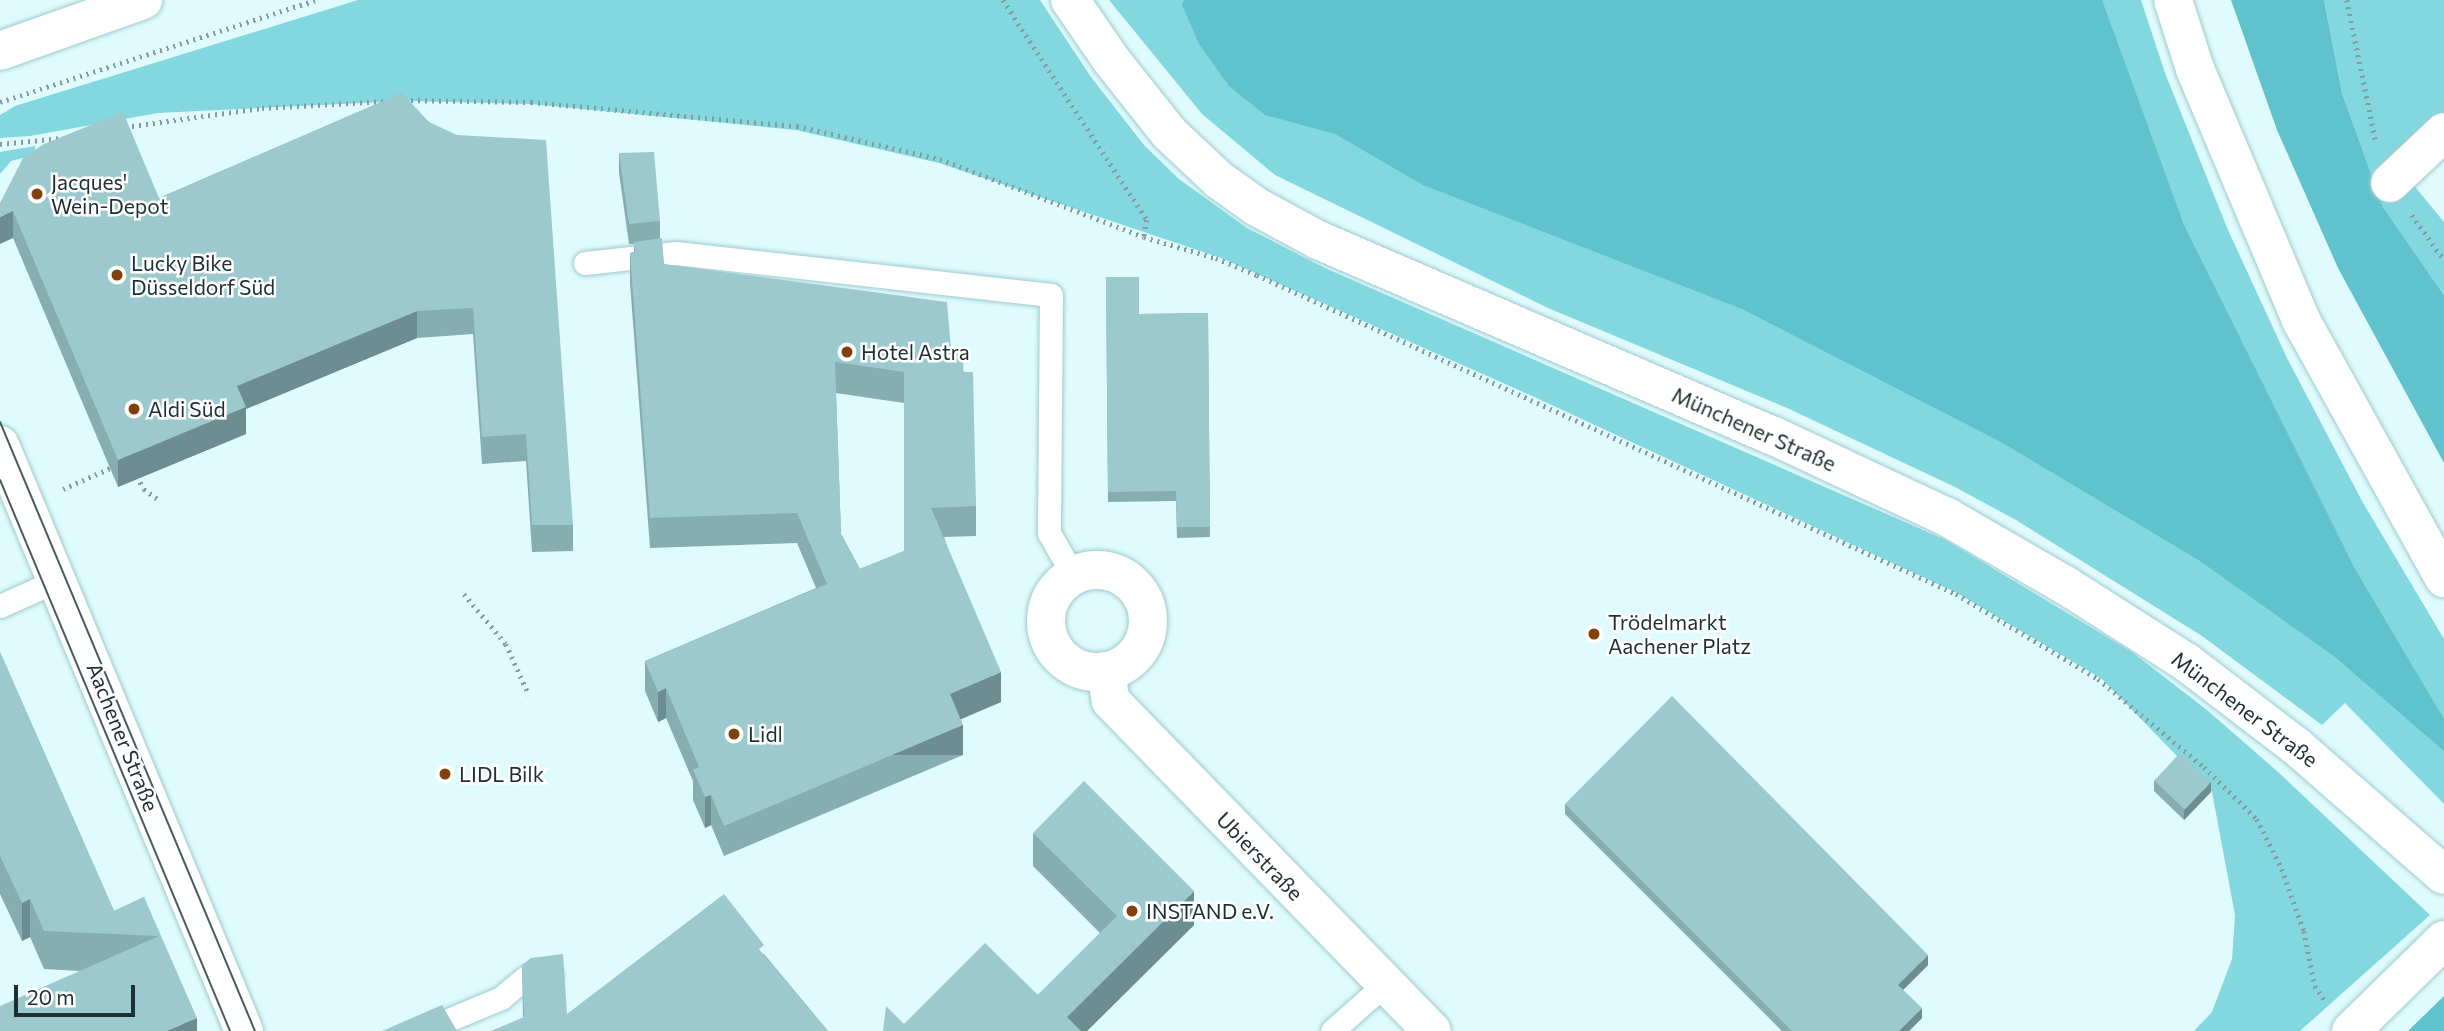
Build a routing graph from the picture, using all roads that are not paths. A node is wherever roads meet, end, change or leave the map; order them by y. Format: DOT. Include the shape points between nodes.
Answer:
graph roads {
  1 [pos="143,0"];
  2 [pos="1070,0"];
  3 [pos="2173,0"];
  4 [pos="0,51"];
  5 [pos="2444,132"];
  6 [pos="2390,183"];
  7 [pos="585,263"];
  8 [pos="0,445"];
  9 [pos="1073,575"];
  10 [pos="2444,578"];
  11 [pos="58,580"];
  12 [pos="0,606"];
  13 [pos="1106,671"];
  14 [pos="2444,875"];
  15 [pos="2436,948"];
  16 [pos="559,974"];
  17 [pos="1385,984"];
  18 [pos="2341,1020"];
  19 [pos="1428,1030"];
  20 [pos="244,1031"];
  21 [pos="422,1031"];
  22 [pos="1332,1031"];
  1 -- 4 [label="main road"];
  2 -- 14 [label="main road, Münchener Straße" via="1169,133 1219,180 1257,207 1318,240 1774,436 1947,517 2186,662 2297,746"];
  3 -- 10 [label="main road" via="2195,69 2302,322"];
  5 -- 6 [label="main road"];
  7 -- 9 [label="lane" via="676,253 1051,295 1049,533"];
  8 -- 11 [label="main road, Aachener Straße"];
  9 -- 13 [label="main road" via="1051,597 1046,628 1051,644 1073,666"];
  9 -- 13 [label="main road" via="1089,570 1120,575 1142,597 1148,628 1143,643 1121,666"];
  11 -- 12 [label="lane"];
  11 -- 20 [label="main road, Aachener Straße"];
  13 -- 17 [label="main road, Ubierstraße" via="1111,701"];
  15 -- 18 [label="main road"];
  16 -- 21 [label="lane" via="525,978 501,998"];
  17 -- 19 [label="main road, Ubierstraße"];
  17 -- 22 [label="lane"];
}
